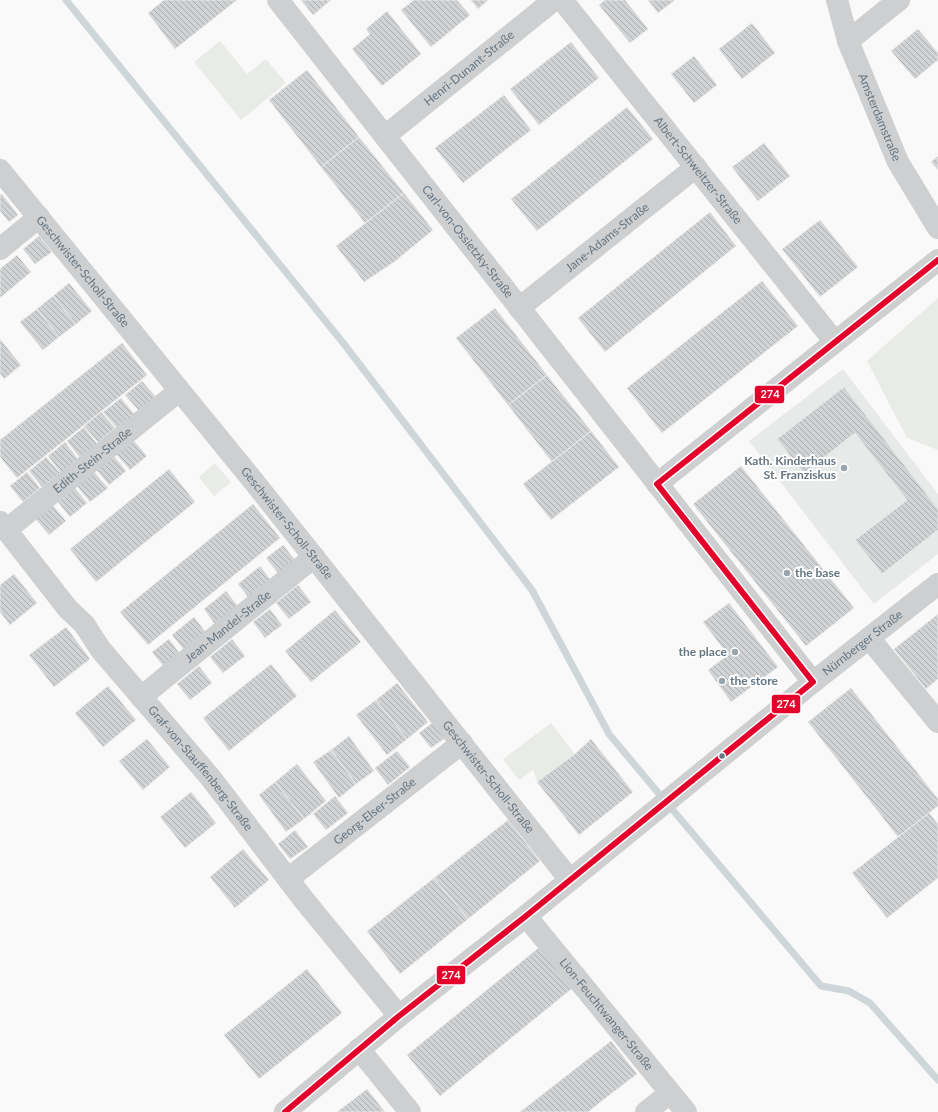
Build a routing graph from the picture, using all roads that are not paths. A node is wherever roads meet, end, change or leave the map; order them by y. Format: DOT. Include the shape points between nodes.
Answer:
graph roads {
  1 [pos="278,0"];
  2 [pos="554,0"];
  3 [pos="562,0"];
  4 [pos="837,0"];
  5 [pos="900,0"];
  6 [pos="848,41"];
  7 [pos="385,136"];
  8 [pos="696,167"];
  9 [pos="0,170"];
  10 [pos="39,217"];
  11 [pos="938,228"];
  12 [pos="0,249"];
  13 [pos="938,260"];
  14 [pos="519,308"];
  15 [pos="835,342"];
  16 [pos="179,391"];
  17 [pos="657,484"];
  18 [pos="3,526"];
  19 [pos="314,557"];
  20 [pos="938,584"];
  21 [pos="869,638"];
  22 [pos="813,682"];
  23 [pos="141,696"];
  24 [pos="938,722"];
  25 [pos="462,743"];
  26 [pos="288,879"];
  27 [pos="570,880"];
  28 [pos="526,916"];
  29 [pos="399,1016"];
  30 [pos="359,1049"];
  31 [pos="670,1093"];
  32 [pos="285,1112"];
  33 [pos="410,1112"];
  34 [pos="646,1112"];
  35 [pos="686,1112"];
  1 -- 7 [label="street, Carl-von-Ossietzky-Straße"];
  2 -- 7 [label="street, Henri-Dunant-Straße"];
  3 -- 8 [label="street, Albert-Schweitzer-Straße"];
  4 -- 6 [label="street, Amsterdamstraße"];
  5 -- 6 [label="street"];
  6 -- 11 [label="street, Amsterdamstraße" via="898,162"];
  7 -- 14 [label="street, Carl-von-Ossietzky-Straße"];
  8 -- 14 [label="street, Jane-Adams-Straße"];
  8 -- 15 [label="street, Albert-Schweitzer-Straße"];
  9 -- 10 [label="street, Geschwister-Scholl-Straße"];
  10 -- 12 [label="street"];
  10 -- 16 [label="street, Geschwister-Scholl-Straße"];
  13 -- 15 [label="street"];
  14 -- 17 [label="street, Carl-von-Ossietzky-Straße"];
  15 -- 17 [label="street"];
  16 -- 18 [label="street, Edith-Stein-Straße"];
  16 -- 19 [label="street, Geschwister-Scholl-Straße"];
  17 -- 22 [label="street, Carl-von-Ossietzky-Straße"];
  18 -- 23 [label="street, Graf-von-Stauffenberg-Straße"];
  19 -- 23 [label="street, Jean-Mandel-Straße"];
  19 -- 25 [label="street, Geschwister-Scholl-Straße"];
  20 -- 21 [label="street, Nürnberger Straße"];
  21 -- 22 [label="street, Nürnberger Straße"];
  21 -- 24 [label="street"];
  22 -- 27 [label="street, Nürnberger Straße"];
  23 -- 26 [label="street, Graf-von-Stauffenberg-Straße" via="210,777"];
  25 -- 26 [label="street, Georg-Elser-Straße"];
  25 -- 27 [label="street, Geschwister-Scholl-Straße"];
  26 -- 29 [label="street, Graf-von-Stauffenberg-Straße"];
  27 -- 28 [label="street, Nürnberger Straße"];
  28 -- 29 [label="street, Nürnberger Straße"];
  28 -- 31 [label="street, Lion-Feuchtwanger-Straße"];
  29 -- 30 [label="street, Nürnberger Straße"];
  30 -- 32 [label="street, Nürnberger Straße"];
  30 -- 33 [label="street"];
  31 -- 34 [label="street"];
  31 -- 35 [label="street, Lion-Feuchtwanger-Straße"];
}
